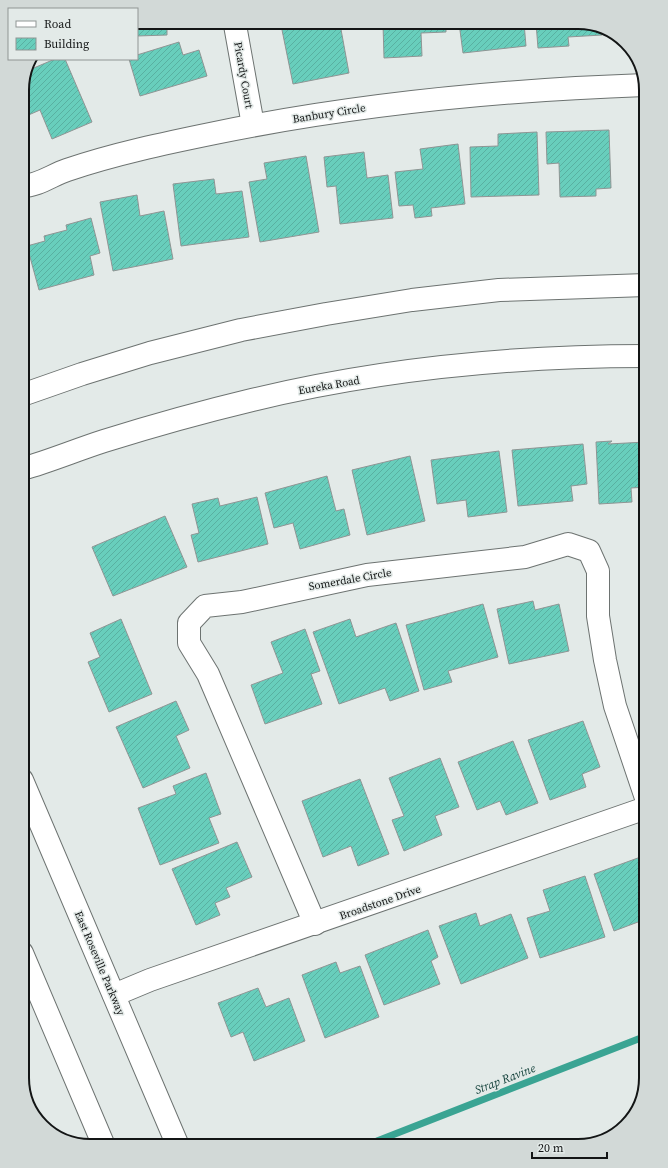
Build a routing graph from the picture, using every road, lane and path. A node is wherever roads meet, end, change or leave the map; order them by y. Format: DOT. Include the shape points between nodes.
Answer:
graph roads {
  1 [pos="236,29"];
  2 [pos="639,85"];
  3 [pos="253,125"];
  4 [pos="29,186"];
  5 [pos="639,285"];
  6 [pos="639,356"];
  7 [pos="29,393"];
  8 [pos="29,467"];
  9 [pos="639,777"];
  10 [pos="29,796"];
  11 [pos="639,810"];
  12 [pos="315,924"];
  13 [pos="29,969"];
  14 [pos="114,995"];
  15 [pos="101,1139"];
  16 [pos="175,1139"];
  1 -- 3 [label="street, Picardy Court"];
  2 -- 3 [label="street, Banbury Circle" via="447,97 342,110"];
  3 -- 4 [label="street, Banbury Circle" via="164,144 66,170"];
  5 -- 7 [label="street" via="499,290 412,300 326,314 241,330 150,353"];
  6 -- 8 [label="street, Eureka Road" via="466,364 332,384 252,400 162,424"];
  9 -- 12 [label="street, Somerdale Circle" via="615,706 598,616 598,571 589,551 568,544 525,557 367,575 242,602 205,606 189,623 189,643 208,674"];
  10 -- 14 [label="street, East Roseville Parkway"];
  11 -- 12 [label="street, Broadstone Drive"];
  12 -- 14 [label="street, Broadstone Drive" via="150,980"];
  13 -- 15 [label="street"];
  14 -- 16 [label="street, East Roseville Parkway"];
}
